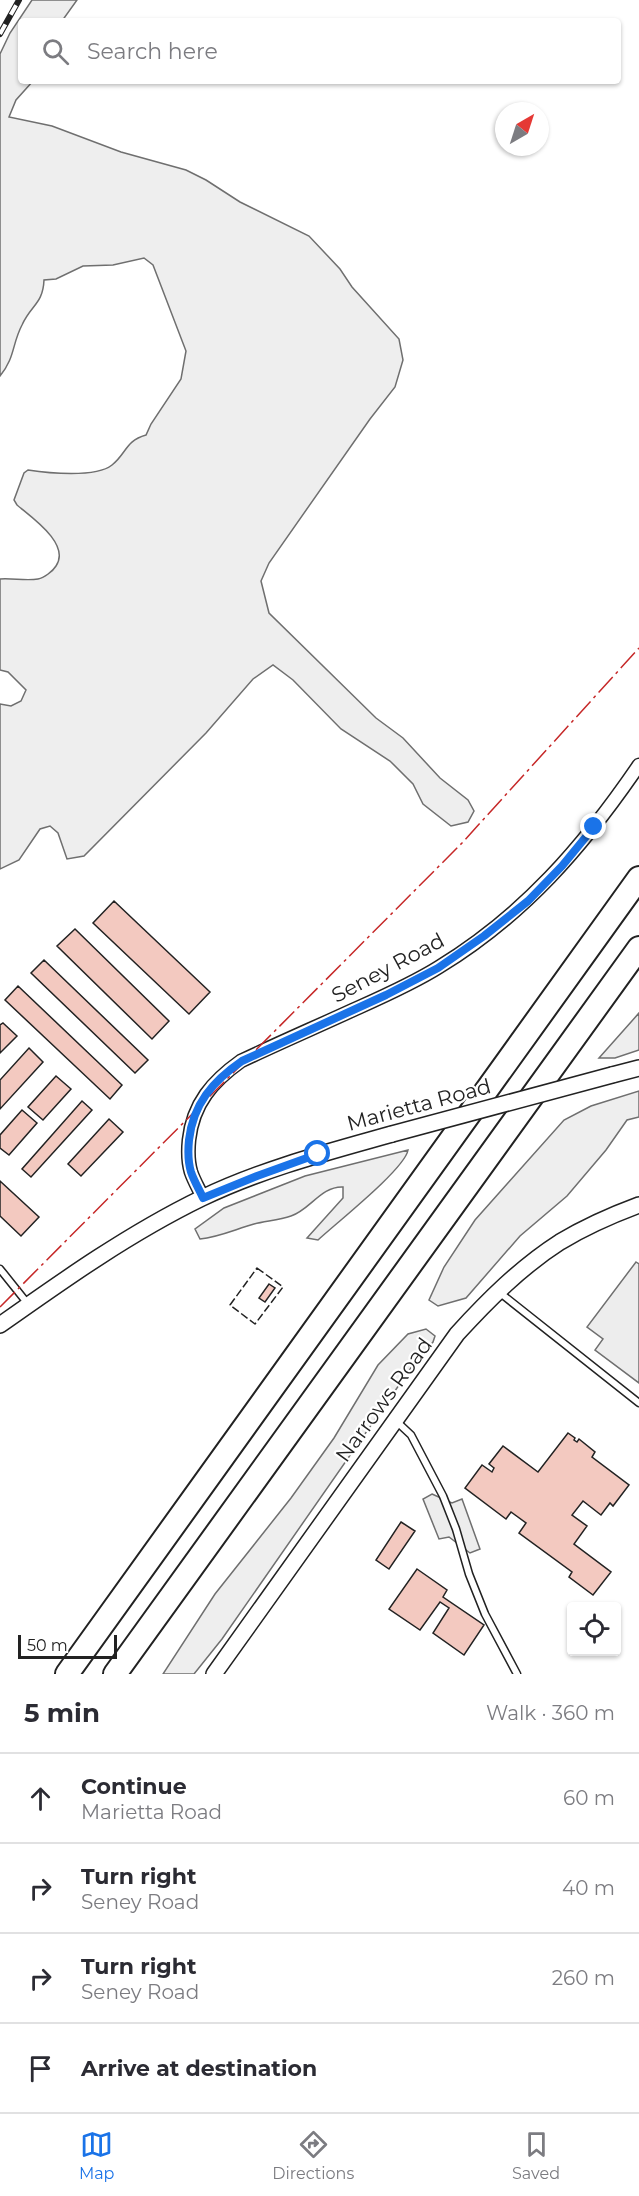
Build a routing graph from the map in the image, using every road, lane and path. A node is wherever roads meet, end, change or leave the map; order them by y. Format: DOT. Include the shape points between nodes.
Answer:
graph roads {
  1 [pos="639,765"];
  2 [pos="639,878"];
  3 [pos="639,948"];
  4 [pos="639,1068"];
  5 [pos="203,1198"];
  6 [pos="639,1204"];
  7 [pos="0,1269"];
  8 [pos="499,1292"];
  9 [pos="29,1305"];
  10 [pos="0,1325"];
  11 [pos="639,1402"];
  12 [pos="395,1419"];
  13 [pos="67,1674"];
  14 [pos="115,1674"];
  15 [pos="214,1674"];
  16 [pos="517,1674"];
  1 -- 5 [label="street, Seney Road" via="562,866 528,901 484,936 428,974 242,1061 222,1075 208,1089 191,1125 190,1170"];
  2 -- 13 [label="highway"];
  3 -- 14 [label="highway"];
  4 -- 5 [label="street, Marietta Road, bridge" via="318,1154"];
  5 -- 9 [label="street, Marietta Road" via="154,1223"];
  6 -- 8 [label="street, Narrows Road" via="560,1242"];
  7 -- 9 [label="lane"];
  8 -- 11 [label="lane"];
  8 -- 12 [label="street, Narrows Road" via="458,1334"];
  9 -- 10 [label="street, Marietta Road"];
  12 -- 15 [label="street, Narrows Road"];
  12 -- 16 [label="lane" via="411,1435 442,1496 485,1614"];
}
